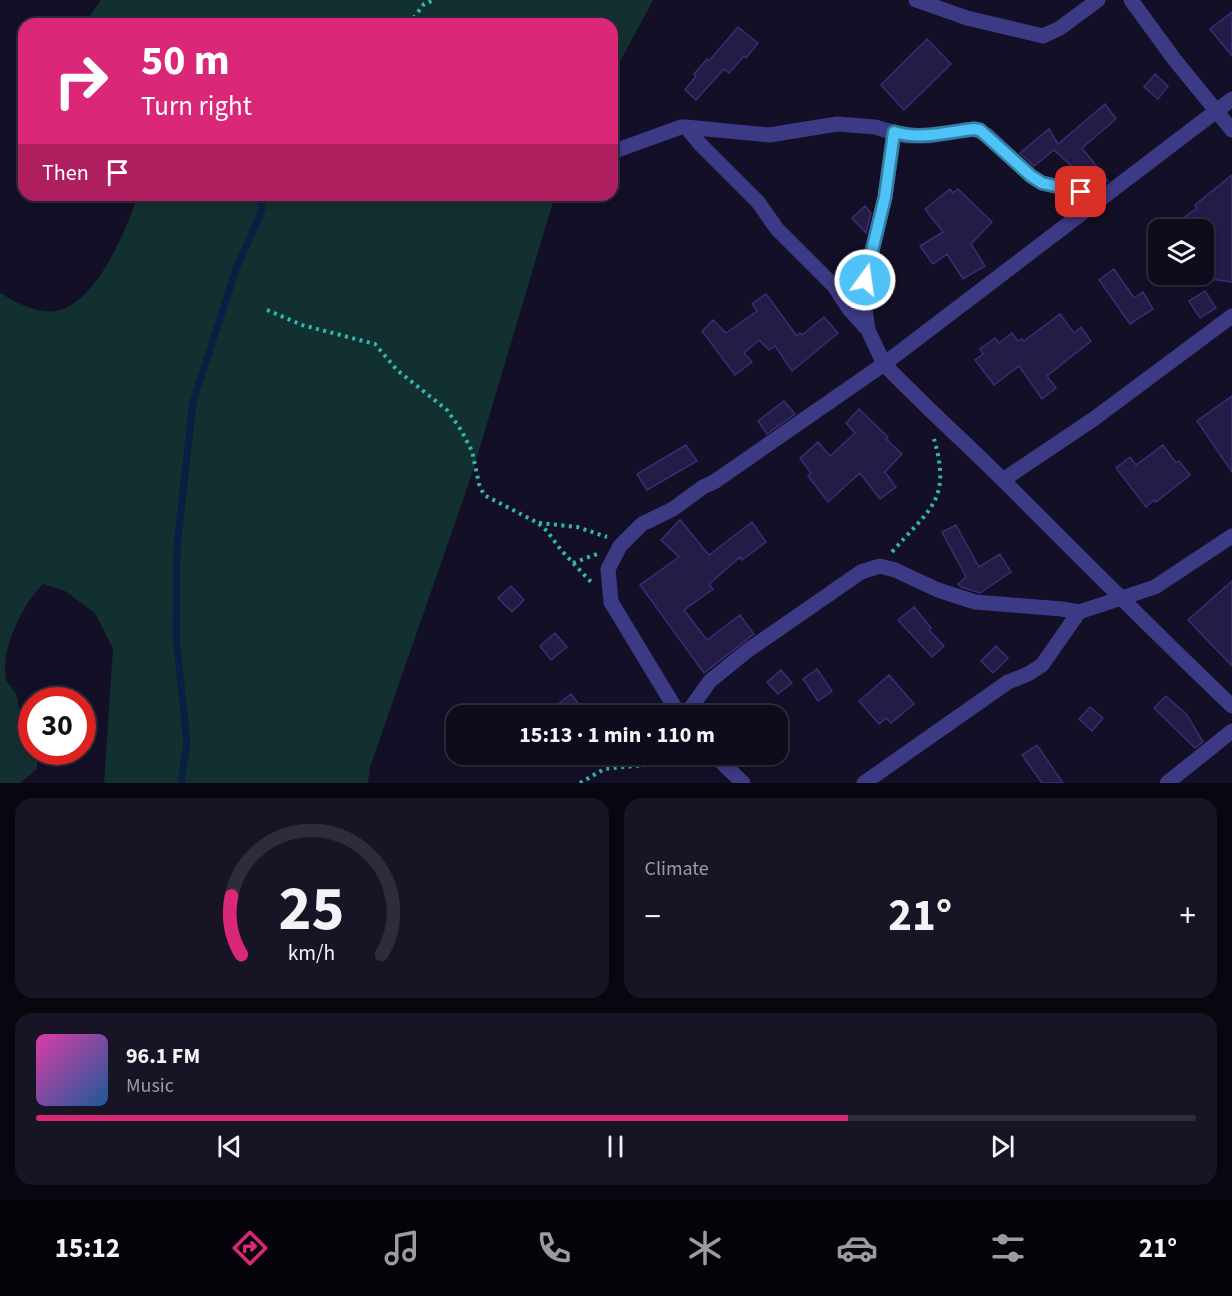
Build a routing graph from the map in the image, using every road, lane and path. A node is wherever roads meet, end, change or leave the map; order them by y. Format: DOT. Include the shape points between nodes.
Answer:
graph roads {
  1 [pos="434,0"];
  2 [pos="916,0"];
  3 [pos="1098,0"];
  4 [pos="1131,0"];
  5 [pos="414,18"];
  6 [pos="1232,99"];
  7 [pos="1218,111"];
  8 [pos="686,128"];
  9 [pos="1232,130"];
  10 [pos="894,132"];
  11 [pos="618,150"];
  12 [pos="1104,196"];
  13 [pos="267,310"];
  14 [pos="1232,316"];
  15 [pos="868,330"];
  16 [pos="884,364"];
  17 [pos="924,406"];
  18 [pos="1003,480"];
  19 [pos="538,523"];
  20 [pos="1232,536"];
  21 [pos="620,546"];
  22 [pos="880,566"];
  23 [pos="1120,599"];
  24 [pos="611,602"];
  25 [pos="1079,612"];
  26 [pos="675,705"];
  27 [pos="691,705"];
  28 [pos="1232,706"];
  29 [pos="1232,731"];
  30 [pos="641,765"];
  31 [pos="724,765"];
  32 [pos="580,783"];
  33 [pos="743,783"];
  34 [pos="864,783"];
  35 [pos="1167,783"];
  1 -- 5 [label="path" via="424,4"];
  2 -- 3 [label="street" via="967,18 1043,36"];
  4 -- 7 [label="street"];
  6 -- 7 [label="street"];
  7 -- 9 [label="street"];
  7 -- 12 [label="street"];
  8 -- 10 [label="street" via="769,135 837,124"];
  8 -- 11 [label="street"];
  8 -- 15 [label="street" via="834,286"];
  10 -- 12 [label="street" via="928,136 980,130 1042,183"];
  10 -- 15 [label="street" via="885,197 865,280"];
  12 -- 16 [label="street"];
  13 -- 19 [label="path" via="302,325 375,344 397,370 447,410 472,451 484,495"];
  14 -- 18 [label="street" via="1095,418"];
  15 -- 16 [label="street"];
  16 -- 17 [label="street"];
  16 -- 21 [label="street" via="714,482 642,524"];
  17 -- 18 [label="street"];
  17 -- 22 [label="path" via="940,461 941,484 923,519"];
  18 -- 23 [label="street"];
  19 -- 21 [label="path" via="577,526 605,535"];
  19 -- 24 [label="path"];
  20 -- 23 [label="street" via="1155,587"];
  21 -- 24 [label="street" via="608,569"];
  22 -- 25 [label="street" via="975,602"];
  22 -- 27 [label="street" via="853,578 747,651 710,681"];
  23 -- 25 [label="street"];
  23 -- 28 [label="street"];
  24 -- 26 [label="street"];
  25 -- 34 [label="street" via="1042,665 1008,681"];
  29 -- 35 [label="street"];
  30 -- 32 [label="path" via="604,769"];
  31 -- 33 [label="street"];
}
